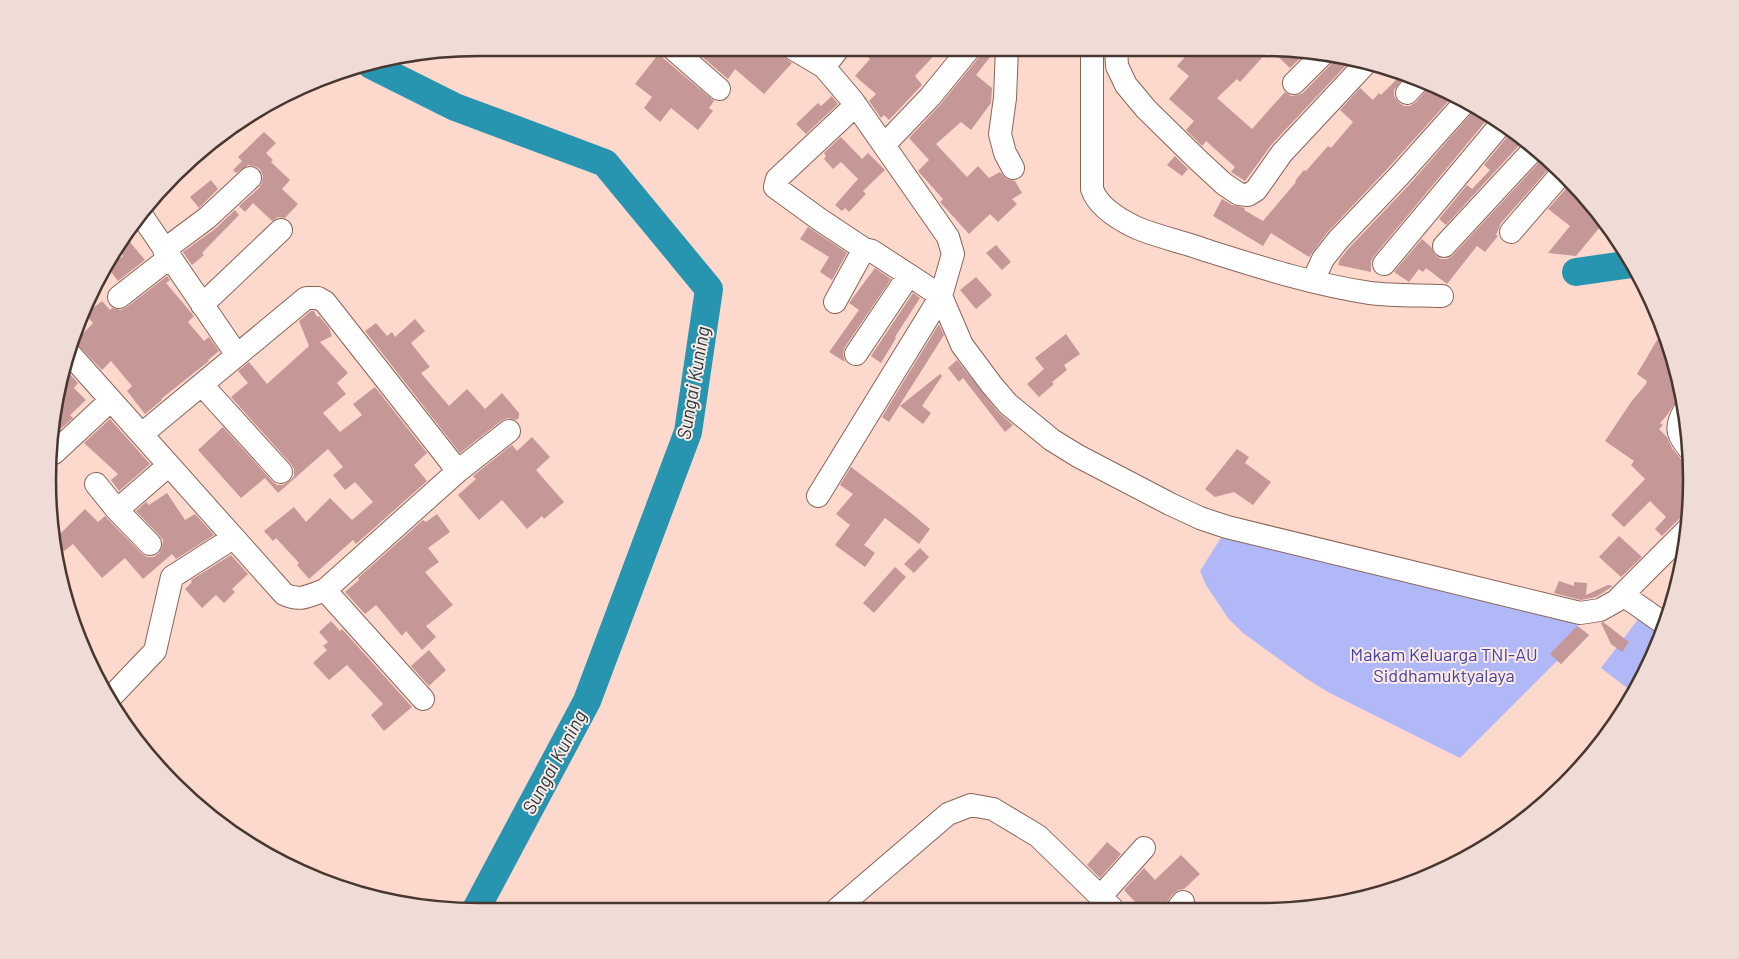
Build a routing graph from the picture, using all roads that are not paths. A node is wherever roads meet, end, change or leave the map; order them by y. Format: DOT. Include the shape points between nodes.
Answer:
graph roads {
  1 [pos="681,56"];
  2 [pos="805,56"];
  3 [pos="833,56"];
  4 [pos="963,56"];
  5 [pos="1007,56"];
  6 [pos="1092,56"];
  7 [pos="1116,56"];
  8 [pos="1317,60"];
  9 [pos="824,67"];
  10 [pos="1361,69"];
  11 [pos="1294,83"];
  12 [pos="719,89"];
  13 [pos="856,105"];
  14 [pos="1460,107"];
  15 [pos="1497,129"];
  16 [pos="884,145"];
  17 [pos="1530,154"];
  18 [pos="1014,168"];
  19 [pos="250,178"];
  20 [pos="1557,178"];
  21 [pos="145,221"];
  22 [pos="282,230"];
  23 [pos="1511,232"];
  24 [pos="1444,246"];
  25 [pos="864,249"];
  26 [pos="167,254"];
  27 [pos="1384,264"];
  28 [pos="909,275"];
  29 [pos="1313,281"];
  30 [pos="940,296"];
  31 [pos="1442,296"];
  32 [pos="119,297"];
  33 [pos="835,302"];
  34 [pos="202,305"];
  35 [pos="856,354"];
  36 [pos="237,355"];
  37 [pos="74,359"];
  38 [pos="202,384"];
  39 [pos="111,400"];
  40 [pos="1679,423"];
  41 [pos="510,431"];
  42 [pos="142,434"];
  43 [pos="1681,439"];
  44 [pos="57,450"];
  45 [pos="169,465"];
  46 [pos="458,471"];
  47 [pos="281,472"];
  48 [pos="96,484"];
  49 [pos="818,496"];
  50 [pos="117,510"];
  51 [pos="233,538"];
  52 [pos="1678,539"];
  53 [pos="150,544"];
  54 [pos="325,590"];
  55 [pos="1623,595"];
  56 [pos="1659,620"];
  57 [pos="114,693"];
  58 [pos="422,699"];
  59 [pos="1144,848"];
  60 [pos="1107,902"];
  61 [pos="844,903"];
  1 -- 12 [label="street"];
  2 -- 9 [label="street"];
  3 -- 9 [label="street"];
  4 -- 16 [label="street"];
  5 -- 18 [label="street" via="1000,134 1005,153"];
  6 -- 29 [label="street" via="1092,189 1102,205 1136,227"];
  7 -- 10 [label="street" via="1117,66 1126,85 1146,109 1224,184 1238,194 1248,195 1256,190 1282,153"];
  8 -- 11 [label="street"];
  9 -- 13 [label="street"];
  13 -- 16 [label="street"];
  13 -- 25 [label="street" via="777,179 775,187"];
  14 -- 29 [label="street" via="1338,240 1322,259"];
  15 -- 27 [label="street"];
  16 -- 30 [label="street" via="948,237 953,254"];
  17 -- 24 [label="street"];
  19 -- 26 [label="street"];
  20 -- 23 [label="street"];
  21 -- 26 [label="street"];
  22 -- 34 [label="street"];
  25 -- 28 [label="street"];
  25 -- 33 [label="street"];
  26 -- 32 [label="street"];
  26 -- 34 [label="street"];
  28 -- 30 [label="street"];
  28 -- 35 [label="street"];
  29 -- 31 [label="street" via="1371,293"];
  30 -- 49 [label="street"];
  30 -- 55 [label="street" via="962,345 1008,404 1052,440 1078,456 1200,518 1571,611 1600,610"];
  34 -- 36 [label="street"];
  36 -- 38 [label="street"];
  36 -- 46 [label="street" via="306,298 318,298"];
  37 -- 39 [label="street"];
  38 -- 42 [label="street"];
  38 -- 47 [label="street"];
  39 -- 42 [label="street"];
  39 -- 44 [label="street"];
  40 -- 43 [label="street"];
  41 -- 46 [label="street"];
  42 -- 45 [label="street"];
  45 -- 50 [label="street"];
  45 -- 51 [label="street"];
  46 -- 54 [label="street"];
  48 -- 50 [label="street"];
  50 -- 53 [label="street"];
  51 -- 54 [label="street" via="284,594 301,598"];
  51 -- 57 [label="street" via="172,577 155,651"];
  52 -- 55 [label="street"];
  54 -- 58 [label="street"];
  55 -- 56 [label="street"];
  59 -- 60 [label="street"];
  60 -- 61 [label="street" via="1038,836 993,809 971,805 948,814"];
}
